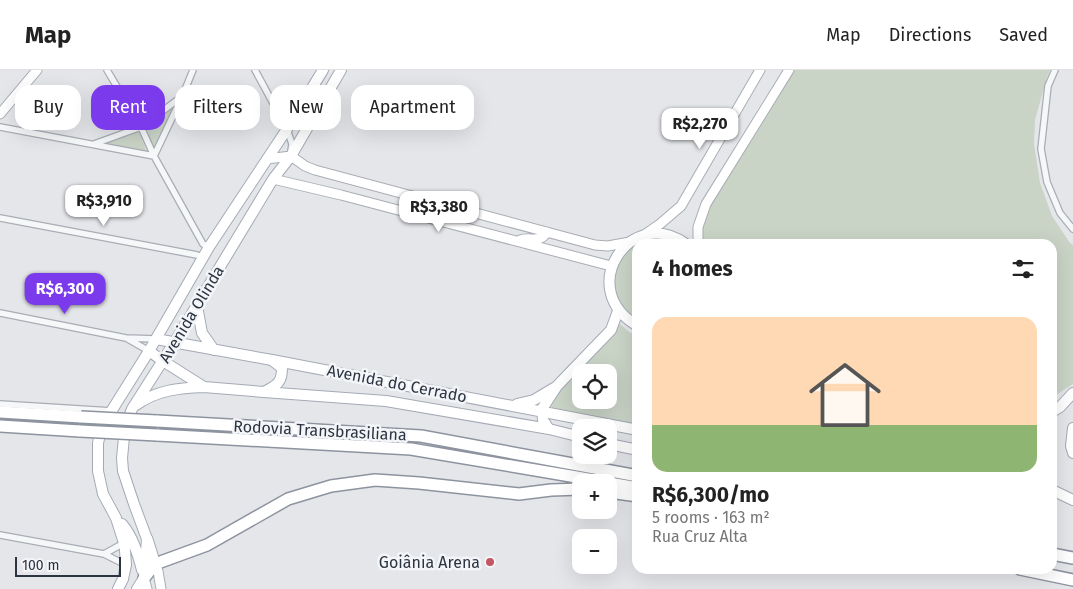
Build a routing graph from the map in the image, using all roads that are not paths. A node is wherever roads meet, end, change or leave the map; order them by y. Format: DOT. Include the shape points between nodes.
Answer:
graph roads {
  1 [pos="37,70"];
  2 [pos="107,70"];
  3 [pos="193,70"];
  4 [pos="255,70"];
  5 [pos="323,70"];
  6 [pos="341,70"];
  7 [pos="760,70"];
  8 [pos="788,70"];
  9 [pos="1055,70"];
  10 [pos="116,85"];
  11 [pos="187,85"];
  12 [pos="314,85"];
  13 [pos="270,98"];
  14 [pos="175,112"];
  15 [pos="0,114"];
  16 [pos="0,127"];
  17 [pos="133,130"];
  18 [pos="142,130"];
  19 [pos="286,130"];
  20 [pos="287,130"];
  21 [pos="94,144"];
  22 [pos="154,156"];
  23 [pos="291,156"];
  24 [pos="267,159"];
  25 [pos="272,179"];
  26 [pos="359,183"];
  27 [pos="341,195"];
  28 [pos="0,218"];
  29 [pos="1073,229"];
  30 [pos="547,232"];
  31 [pos="644,235"];
  32 [pos="636,239"];
  33 [pos="679,239"];
  34 [pos="698,239"];
  35 [pos="517,241"];
  36 [pos="630,242"];
  37 [pos="209,248"];
  38 [pos="203,257"];
  39 [pos="611,266"];
  40 [pos="197,306"];
  41 [pos="618,311"];
  42 [pos="0,313"];
  43 [pos="632,323"];
  44 [pos="126,338"];
  45 [pos="156,339"];
  46 [pos="174,343"];
  47 [pos="214,350"];
  48 [pos="149,351"];
  49 [pos="272,360"];
  50 [pos="163,361"];
  51 [pos="557,386"];
  52 [pos="204,387"];
  53 [pos="264,392"];
  54 [pos="1073,393"];
  55 [pos="0,404"];
  56 [pos="514,405"];
  57 [pos="132,409"];
  58 [pos="1057,409"];
  59 [pos="112,411"];
  60 [pos="542,411"];
  61 [pos="0,412"];
  62 [pos="0,426"];
  63 [pos="1073,428"];
  64 [pos="632,429"];
  65 [pos="549,430"];
  66 [pos="572,435"];
  67 [pos="617,445"];
  68 [pos="632,447"];
  69 [pos="1073,453"];
  70 [pos="632,475"];
  71 [pos="572,477"];
  72 [pos="617,485"];
  73 [pos="632,487"];
  74 [pos="572,489"];
  75 [pos="1057,492"];
  76 [pos="617,493"];
  77 [pos="632,495"];
  78 [pos="1073,500"];
  79 [pos="116,518"];
  80 [pos="0,535"];
  81 [pos="147,539"];
  82 [pos="124,542"];
  83 [pos="104,554"];
  84 [pos="1057,555"];
  85 [pos="1073,558"];
  86 [pos="155,564"];
  87 [pos="126,565"];
  88 [pos="1044,574"];
  89 [pos="1073,580"];
  90 [pos="145,584"];
  91 [pos="118,589"];
  92 [pos="137,589"];
  93 [pos="160,589"];
  1 -- 15 [label="street"];
  2 -- 10 [label="street"];
  3 -- 11 [label="street"];
  4 -- 13 [label="street"];
  5 -- 12 [label="main road, Avenida Olinda"];
  6 -- 23 [label="main road, Avenida Olinda"];
  7 -- 31 [label="street" via="681,206"];
  8 -- 34 [label="street" via="706,204 698,227"];
  9 -- 29 [label="street" via="1048,86 1041,149 1047,182 1060,213"];
  14 -- 22 [label="street"];
  16 -- 21 [label="street"];
  17 -- 21 [label="street"];
  18 -- 22 [label="street"];
  19 -- 24 [label="main road, Avenida Olinda"];
  20 -- 23 [label="street" via="292,144"];
  21 -- 22 [label="street"];
  22 -- 37 [label="street" via="203,244"];
  23 -- 24 [label="street"];
  23 -- 25 [label="main road, Avenida Olinda"];
  23 -- 26 [label="street" via="315,170"];
  24 -- 37 [label="main road, Avenida Olinda"];
  25 -- 27 [label="street"];
  25 -- 40 [label="main road, Avenida Olinda"];
  26 -- 27 [label="street" via="345,185"];
  26 -- 30 [label="street"];
  27 -- 35 [label="street"];
  28 -- 38 [label="street"];
  30 -- 35 [label="street" via="540,239"];
  30 -- 36 [label="street" via="595,245"];
  31 -- 32 [label="main road"];
  31 -- 33 [label="main road" via="661,233"];
  35 -- 39 [label="street"];
  36 -- 39 [label="main road"];
  37 -- 38 [label="main road, Avenida Olinda"];
  38 -- 45 [label="main road, Avenida Olinda"];
  39 -- 41 [label="main road" via="611,297"];
  40 -- 46 [label="main road, Avenida Olinda"];
  40 -- 47 [label="main road" via="202,333"];
  41 -- 43 [label="main road"];
  41 -- 51 [label="main road" via="611,330"];
  42 -- 44 [label="street"];
  44 -- 45 [label="street"];
  44 -- 48 [label="street"];
  45 -- 46 [label="main road, Avenida do Cerrado"];
  45 -- 48 [label="main road, Avenida Olinda"];
  46 -- 47 [label="main road, Avenida do Cerrado"];
  46 -- 50 [label="main road, Avenida Olinda"];
  47 -- 49 [label="main road, Avenida do Cerrado"];
  48 -- 50 [label="main road, Avenida do Cerrado"];
  48 -- 59 [label="main road, Avenida Olinda"];
  49 -- 53 [label="main road" via="282,368 282,376 278,384"];
  49 -- 56 [label="main road, Avenida do Cerrado"];
  50 -- 52 [label="main road, Avenida do Cerrado"];
  50 -- 57 [label="main road, Avenida Olinda"];
  51 -- 56 [label="main road" via="534,400"];
  51 -- 60 [label="main road"];
  52 -- 53 [label="main road, Avenida do Cerrado"];
  52 -- 57 [label="main road" via="179,388 148,397"];
  53 -- 65 [label="main road, Avenida do Cerrado" via="386,401"];
  54 -- 58 [label="main road"];
  55 -- 59 [label="street"];
  56 -- 60 [label="main road, Avenida do Cerrado"];
  57 -- 81 [label="main road, Avenida Olinda" via="124,427 122,465"];
  59 -- 79 [label="main road, Avenida Olinda" via="102,426 98,443 98,471 103,494"];
  60 -- 64 [label="main road, Avenida do Cerrado"];
  60 -- 65 [label="main road"];
  61 -- 70 [label="highway, Rodovia Transbrasiliana, bridge" via="421,436"];
  62 -- 71 [label="highway, Rodovia Transbrasiliana, bridge" via="411,449"];
  63 -- 69 [label="main road"];
  65 -- 66 [label="main road, Avenida do Cerrado"];
  67 -- 68 [label="main road"];
  72 -- 73 [label="highway, Rodovia Transbrasiliana"];
  74 -- 86 [label="highway" via="518,494 375,480 331,486 288,499 207,545"];
  75 -- 78 [label="main road"];
  76 -- 77 [label="highway"];
  79 -- 82 [label="main road, Avenida Olinda"];
  79 -- 90 [label="main road" via="126,528 137,551"];
  80 -- 83 [label="street"];
  81 -- 86 [label="street"];
  81 -- 90 [label="main road, Avenida Olinda"];
  82 -- 83 [label="street"];
  82 -- 87 [label="main road, Avenida Olinda"];
  83 -- 87 [label="street"];
  84 -- 85 [label="highway"];
  86 -- 90 [label="highway"];
  86 -- 93 [label="street"];
  87 -- 90 [label="main road"];
  87 -- 91 [label="main road"];
  88 -- 89 [label="highway"];
  90 -- 92 [label="main road"];
}
